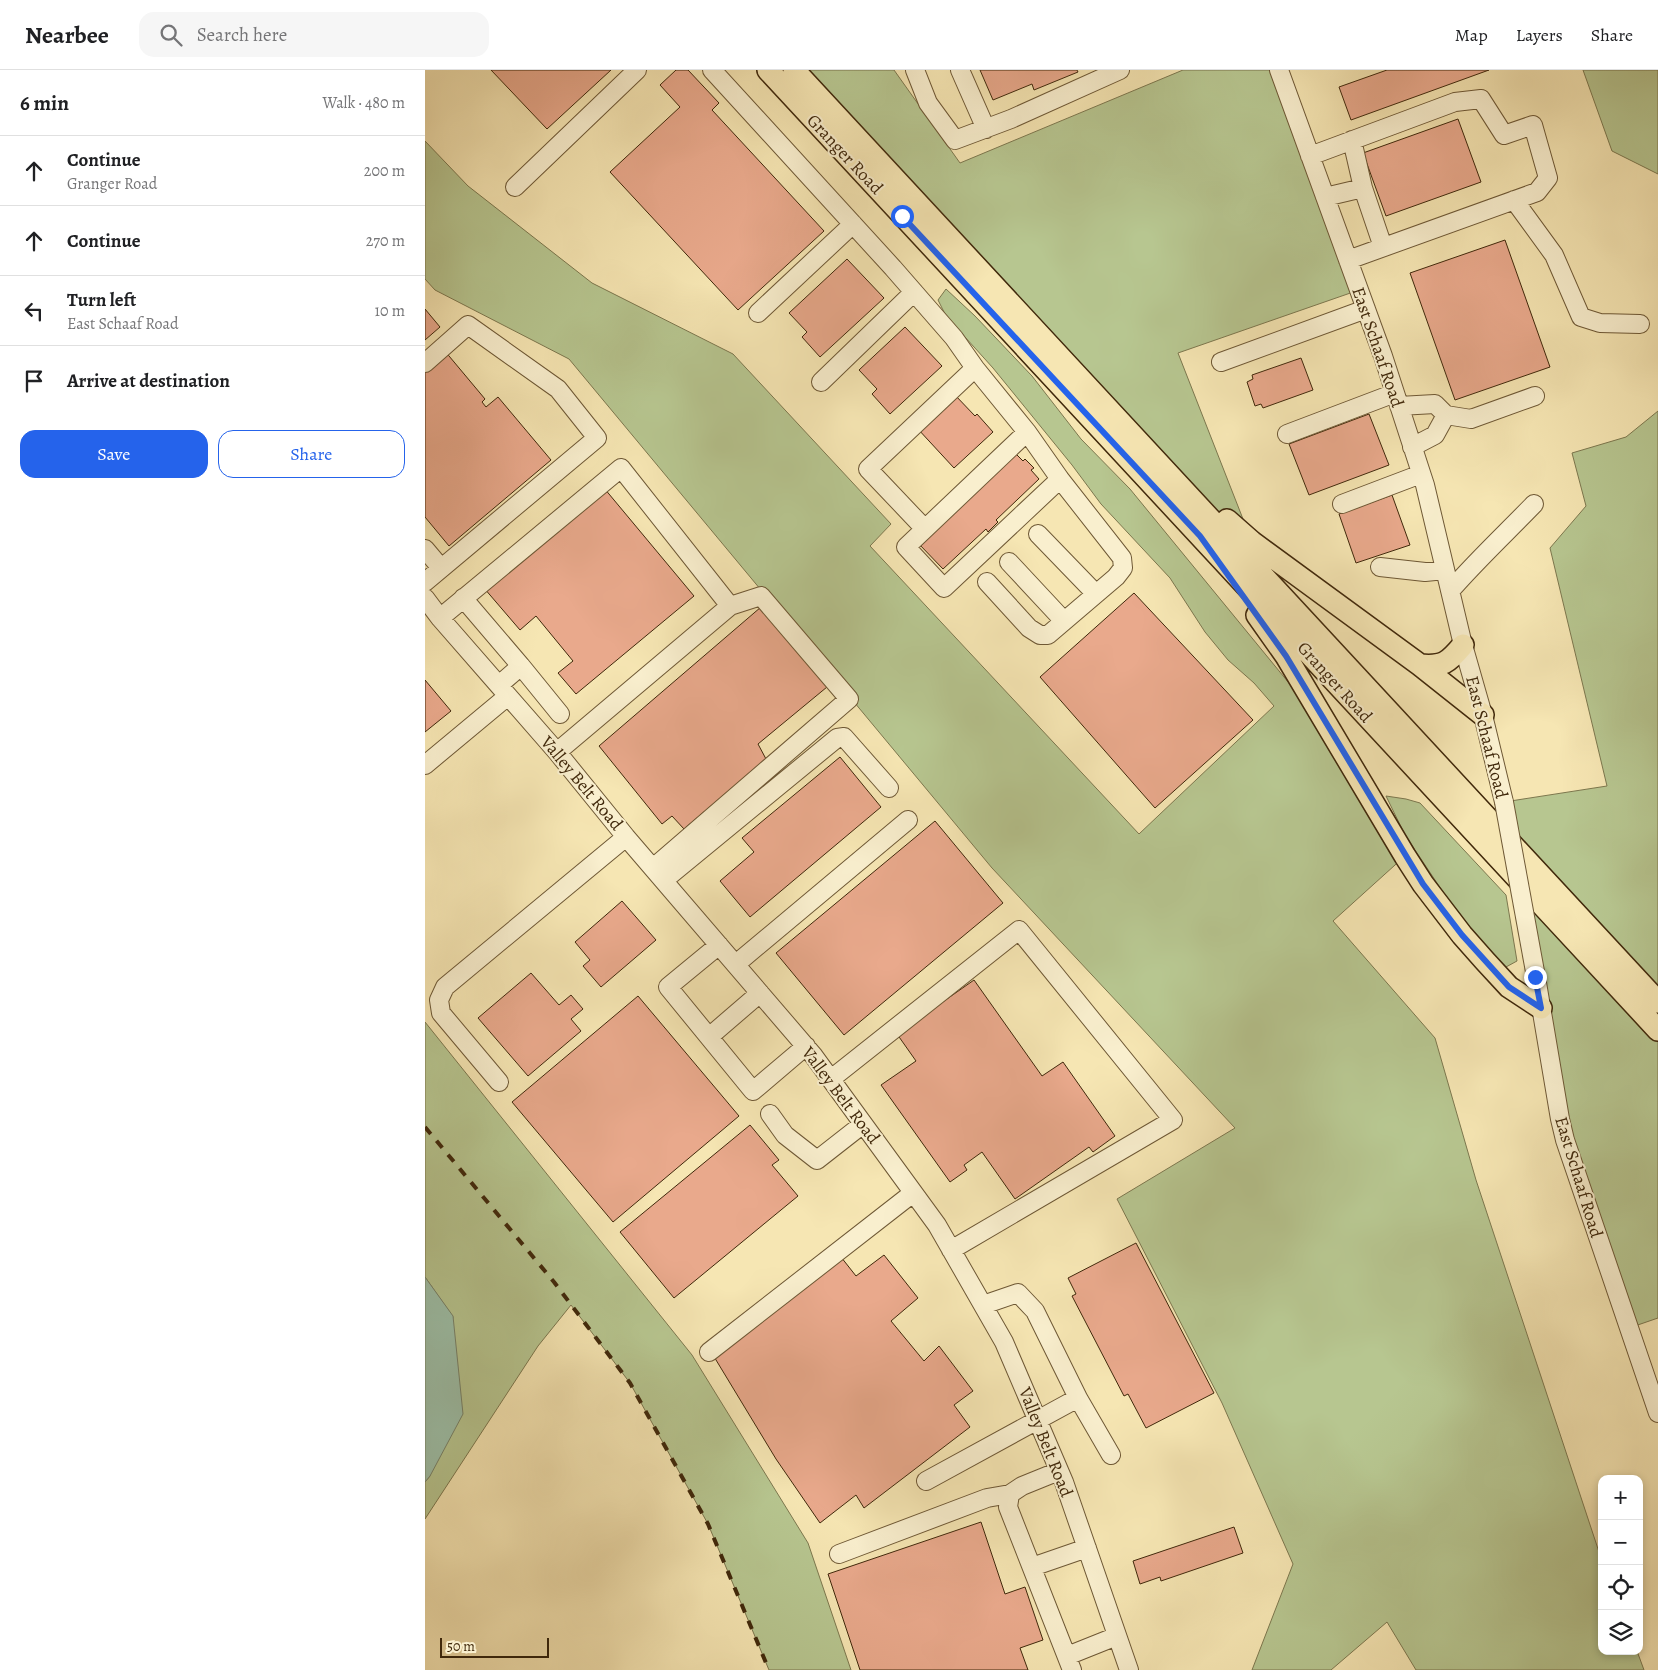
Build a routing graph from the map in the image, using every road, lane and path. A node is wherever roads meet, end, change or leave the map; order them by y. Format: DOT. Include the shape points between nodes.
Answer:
graph roads {
  1 [pos="637,70"];
  2 [pos="712,70"];
  3 [pos="768,70"];
  4 [pos="794,70"];
  5 [pos="915,70"];
  6 [pos="960,70"];
  7 [pos="1120,70"];
  8 [pos="1279,70"];
  9 [pos="986,128"];
  10 [pos="1352,140"];
  11 [pos="1310,156"];
  12 [pos="515,187"];
  13 [pos="1363,188"];
  14 [pos="1325,197"];
  15 [pos="1514,200"];
  16 [pos="853,224"];
  17 [pos="1383,247"];
  18 [pos="1348,260"];
  19 [pos="914,292"];
  20 [pos="1366,309"];
  21 [pos="758,312"];
  22 [pos="1640,324"];
  23 [pos="1221,362"];
  24 [pos="425,363"];
  25 [pos="975,368"];
  26 [pos="821,382"];
  27 [pos="1535,396"];
  28 [pos="1099,399"];
  29 [pos="1397,399"];
  30 [pos="1446,414"];
  31 [pos="1027,432"];
  32 [pos="1287,434"];
  33 [pos="1412,447"];
  34 [pos="1421,474"];
  35 [pos="1060,479"];
  36 [pos="1342,504"];
  37 [pos="1534,504"];
  38 [pos="925,529"];
  39 [pos="1038,534"];
  40 [pos="1200,536"];
  41 [pos="425,550"];
  42 [pos="1009,562"];
  43 [pos="1380,567"];
  44 [pos="441,568"];
  45 [pos="1445,570"];
  46 [pos="425,582"];
  47 [pos="987,582"];
  48 [pos="1450,591"];
  49 [pos="1096,594"];
  50 [pos="425,598"];
  51 [pos="463,598"];
  52 [pos="730,606"];
  53 [pos="440,618"];
  54 [pos="1064,621"];
  55 [pos="1463,645"];
  56 [pos="1420,665"];
  57 [pos="521,666"];
  58 [pos="503,691"];
  59 [pos="560,714"];
  60 [pos="1483,715"];
  61 [pos="557,752"];
  62 [pos="425,765"];
  63 [pos="889,788"];
  64 [pos="908,820"];
  65 [pos="626,837"];
  66 [pos="658,874"];
  67 [pos="719,945"];
  68 [pos="736,964"];
  69 [pos="761,993"];
  70 [pos="1658,1002"];
  71 [pos="1541,1008"];
  72 [pos="1658,1030"];
  73 [pos="709,1037"];
  74 [pos="806,1046"];
  75 [pos="831,1079"];
  76 [pos="499,1082"];
  77 [pos="770,1114"];
  78 [pos="863,1124"];
  79 [pos="913,1193"];
  80 [pos="951,1250"];
  81 [pos="983,1305"];
  82 [pos="709,1352"];
  83 [pos="1078,1398"];
  84 [pos="1658,1413"];
  85 [pos="1038,1421"];
  86 [pos="1111,1455"];
  87 [pos="1059,1472"];
  88 [pos="926,1481"];
  89 [pos="1010,1494"];
  90 [pos="1087,1548"];
  91 [pos="839,1554"];
  92 [pos="1032,1567"];
  93 [pos="1117,1636"];
  94 [pos="1069,1663"];
  95 [pos="1129,1670"];
  1 -- 12 [label="street"];
  2 -- 16 [label="street"];
  3 -- 40 [label="main road, Granger Road"];
  4 -- 28 [label="main road, Granger Road"];
  5 -- 9 [label="street" via="928,103 955,140"];
  6 -- 9 [label="street"];
  7 -- 9 [label="street"];
  8 -- 11 [label="street, East Schaaf Road"];
  10 -- 11 [label="street"];
  10 -- 13 [label="street"];
  10 -- 15 [label="street" via="1455,102 1481,99 1504,135 1533,125 1548,178 1537,192"];
  11 -- 14 [label="street, East Schaaf Road"];
  13 -- 14 [label="street"];
  13 -- 17 [label="street"];
  14 -- 18 [label="street, East Schaaf Road"];
  15 -- 17 [label="street"];
  15 -- 22 [label="street" via="1553,255 1581,317 1600,323"];
  16 -- 19 [label="street"];
  16 -- 21 [label="street"];
  17 -- 18 [label="street"];
  18 -- 20 [label="street, East Schaaf Road"];
  19 -- 25 [label="street"];
  19 -- 26 [label="street"];
  20 -- 23 [label="street"];
  20 -- 29 [label="street, East Schaaf Road"];
  24 -- 44 [label="street" via="468,325 558,389 597,438"];
  25 -- 31 [label="street"];
  25 -- 38 [label="street" via="869,470"];
  27 -- 30 [label="street" via="1471,419"];
  28 -- 56 [label="main road" via="1245,536"];
  28 -- 70 [label="main road, Granger Road"];
  29 -- 30 [label="street" via="1435,404"];
  29 -- 32 [label="street"];
  29 -- 33 [label="street, East Schaaf Road"];
  30 -- 33 [label="street" via="1435,435"];
  31 -- 35 [label="street"];
  31 -- 38 [label="street"];
  33 -- 34 [label="street, East Schaaf Road"];
  34 -- 36 [label="street"];
  34 -- 45 [label="street, East Schaaf Road"];
  35 -- 38 [label="street" via="944,588 906,547"];
  35 -- 49 [label="street" via="1122,558 1123,568"];
  37 -- 48 [label="street"];
  39 -- 49 [label="street"];
  40 -- 71 [label="main road" via="1286,656 1423,884 1462,935 1509,987"];
  40 -- 72 [label="main road, Granger Road"];
  41 -- 44 [label="street"];
  42 -- 54 [label="street"];
  43 -- 45 [label="street" via="1425,572"];
  44 -- 46 [label="street"];
  45 -- 48 [label="street, East Schaaf Road"];
  47 -- 54 [label="street" via="1029,628 1040,635 1048,634"];
  48 -- 55 [label="street, East Schaaf Road"];
  49 -- 54 [label="street"];
  50 -- 53 [label="street, Valley Belt Road"];
  51 -- 52 [label="street" via="621,468"];
  51 -- 53 [label="street"];
  51 -- 57 [label="street"];
  52 -- 61 [label="street"];
  52 -- 66 [label="street" via="761,596 849,699"];
  53 -- 58 [label="street, Valley Belt Road"];
  55 -- 56 [label="main road" via="1442,664"];
  55 -- 60 [label="street, East Schaaf Road"];
  56 -- 60 [label="main road"];
  57 -- 58 [label="street"];
  57 -- 59 [label="street"];
  58 -- 61 [label="street, Valley Belt Road"];
  58 -- 62 [label="street"];
  60 -- 71 [label="street, East Schaaf Road, bridge" via="1505,802"];
  61 -- 65 [label="street, Valley Belt Road"];
  63 -- 66 [label="street" via="844,737 837,738"];
  64 -- 68 [label="street"];
  65 -- 66 [label="street, Valley Belt Road"];
  65 -- 76 [label="street" via="445,987 439,1000 441,1013"];
  66 -- 67 [label="street, Valley Belt Road"];
  67 -- 68 [label="street, Valley Belt Road"];
  67 -- 73 [label="street" via="669,987"];
  68 -- 69 [label="street, Valley Belt Road"];
  69 -- 73 [label="street"];
  69 -- 74 [label="street, Valley Belt Road"];
  71 -- 84 [label="street, East Schaaf Road" via="1565,1140"];
  73 -- 74 [label="street" via="753,1090"];
  74 -- 75 [label="street, Valley Belt Road"];
  75 -- 78 [label="street, Valley Belt Road"];
  75 -- 80 [label="street" via="1019,930 1173,1120"];
  77 -- 78 [label="street" via="785,1135 817,1160"];
  78 -- 79 [label="street, Valley Belt Road"];
  79 -- 80 [label="street, Valley Belt Road"];
  79 -- 82 [label="street"];
  80 -- 81 [label="street, Valley Belt Road"];
  81 -- 83 [label="street" via="1018,1292 1035,1311"];
  81 -- 85 [label="street, Valley Belt Road" via="1004,1342"];
  83 -- 85 [label="street"];
  83 -- 86 [label="street"];
  85 -- 87 [label="street, Valley Belt Road"];
  85 -- 88 [label="street"];
  87 -- 89 [label="street"];
  87 -- 90 [label="street, Valley Belt Road"];
  89 -- 91 [label="street" via="987,1498"];
  89 -- 92 [label="street" via="1009,1507"];
  90 -- 92 [label="street"];
  90 -- 93 [label="street, Valley Belt Road"];
  92 -- 94 [label="street"];
  93 -- 94 [label="street"];
  93 -- 95 [label="street, Valley Belt Road"];
}
